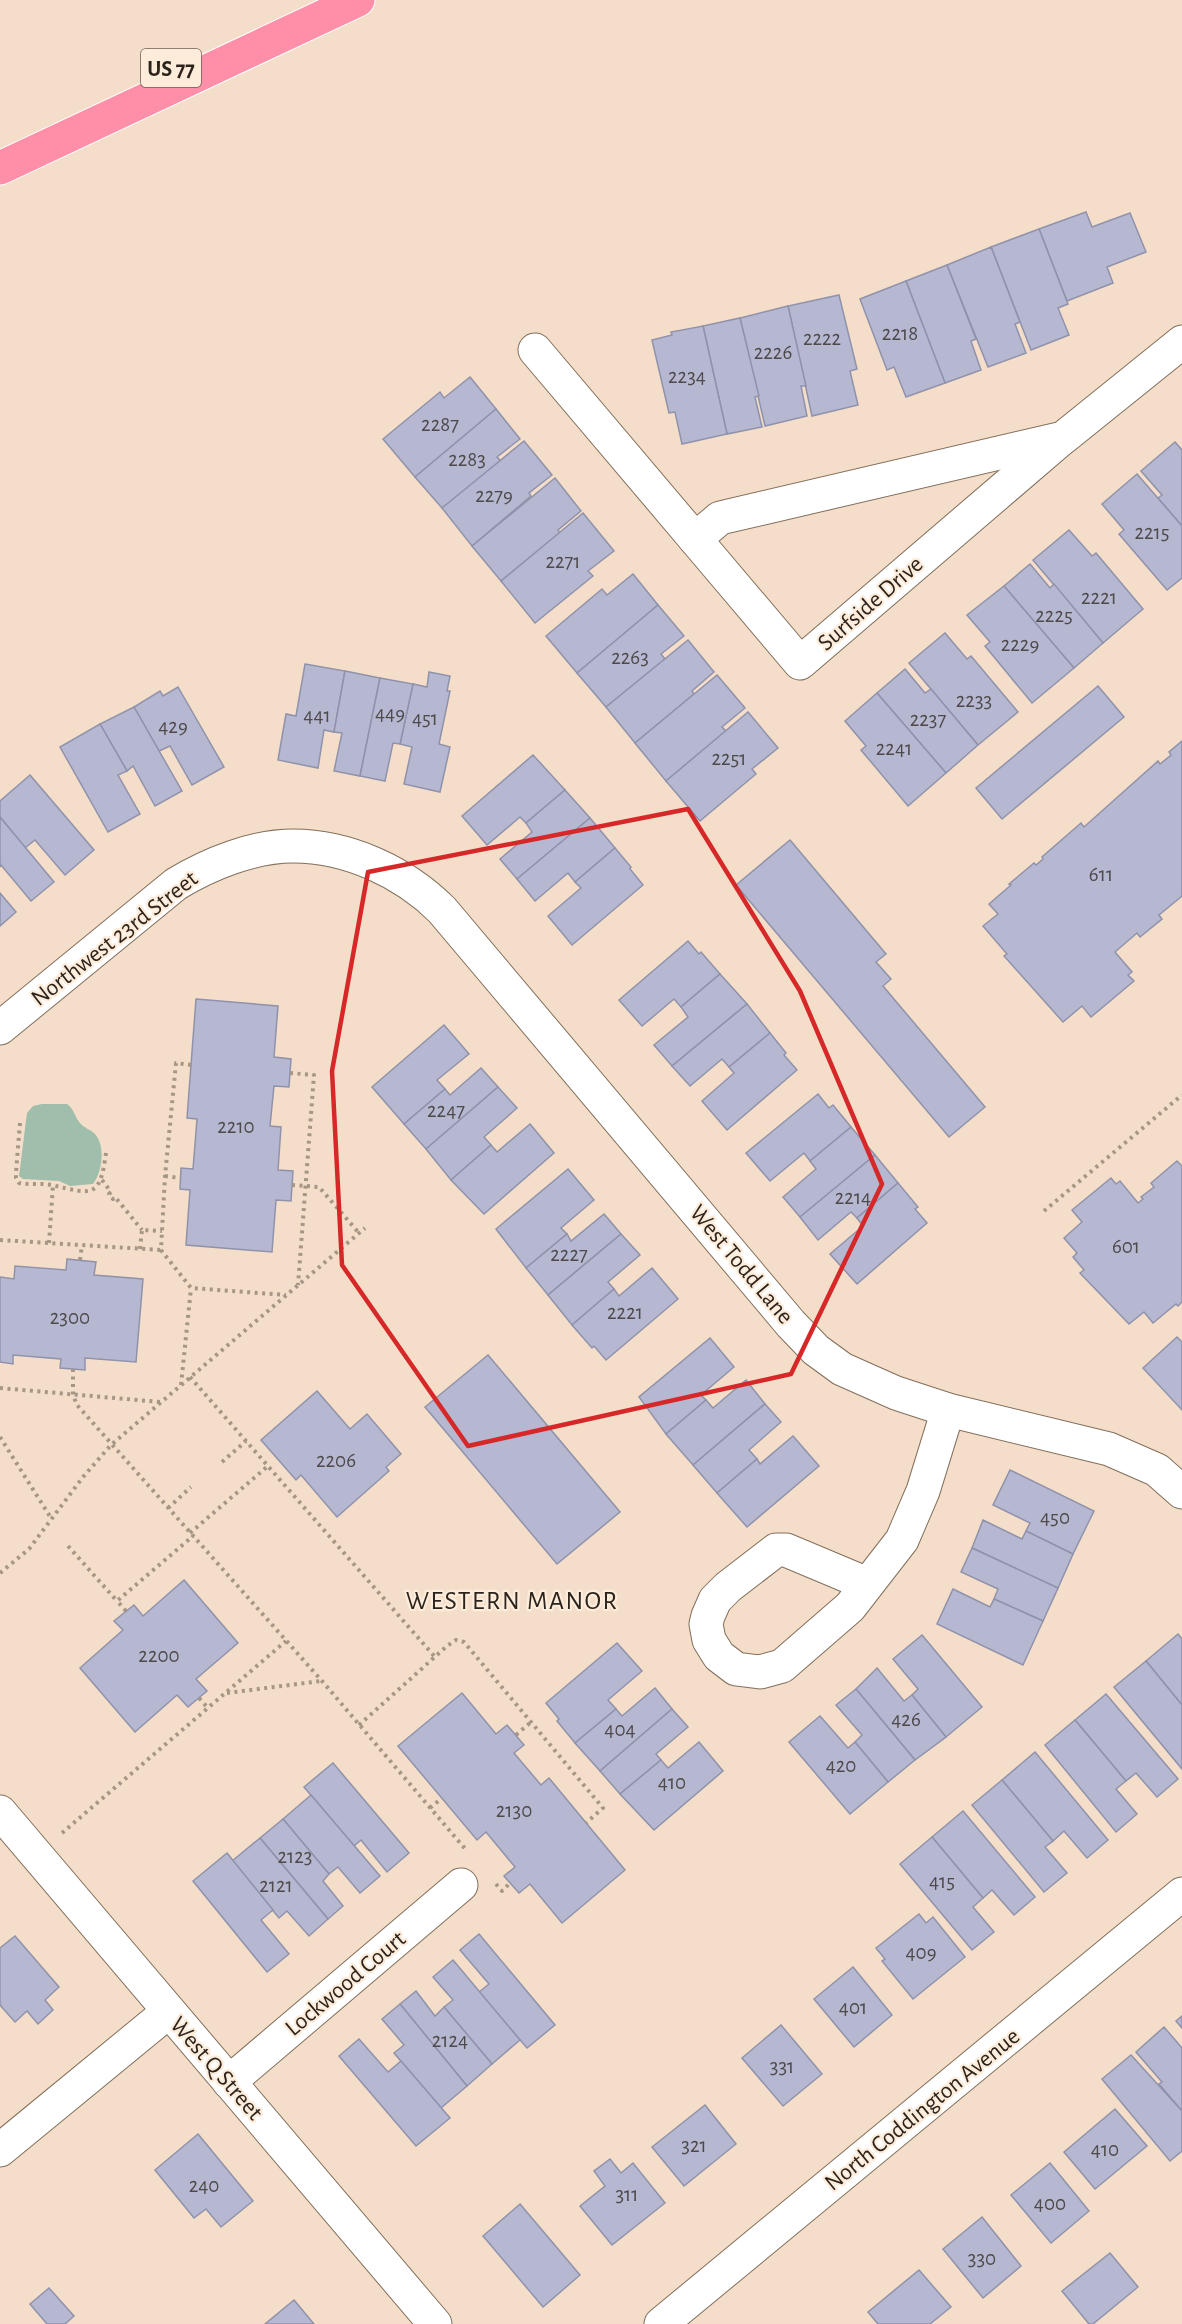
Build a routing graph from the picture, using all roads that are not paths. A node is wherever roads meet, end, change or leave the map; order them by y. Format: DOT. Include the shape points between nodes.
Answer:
graph roads {
  1 [pos="345,0"];
  2 [pos="358,0"];
  3 [pos="0,145"];
  4 [pos="0,168"];
  5 [pos="1182,342"];
  6 [pos="535,350"];
  7 [pos="1063,438"];
  8 [pos="695,539"];
  9 [pos="406,879"];
  10 [pos="0,1028"];
  11 [pos="948,1410"];
  12 [pos="1182,1492"];
  13 [pos="867,1584"];
  14 [pos="0,1812"];
  15 [pos="467,1871"];
  16 [pos="1182,1894"];
  17 [pos="168,2012"];
  18 [pos="228,2082"];
  19 [pos="0,2150"];
  20 [pos="435,2324"];
  21 [pos="661,2324"];
  1 -- 3 [label="highway, US 77" via="246,36 60,115"];
  2 -- 4 [label="highway"];
  5 -- 7 [label="street, Surfside Drive"];
  6 -- 8 [label="street, Surfside Drive"];
  7 -- 8 [label="street, Surfside Drive" via="720,518"];
  7 -- 8 [label="street, Surfside Drive" via="800,663"];
  9 -- 10 [label="street, Northwest 23rd Street" via="362,859 293,846 249,853 207,867 176,884"];
  9 -- 11 [label="street, West Todd Lane" via="442,910 816,1350 842,1369"];
  11 -- 12 [label="street, West Todd Lane" via="1109,1449 1157,1470"];
  11 -- 13 [label="street" via="923,1491 902,1540"];
  13 -- 13 [label="street" via="850,1607 782,1666 760,1672 736,1669 719,1656 709,1640 706,1624 715,1600 776,1551 786,1550"];
  14 -- 17 [label="street, West Q Street"];
  15 -- 18 [label="street, Lockwood Court"];
  16 -- 21 [label="street, North Coddington Avenue"];
  17 -- 18 [label="street, West Q Street"];
  17 -- 19 [label="street"];
  18 -- 20 [label="street, West Q Street"];
}
